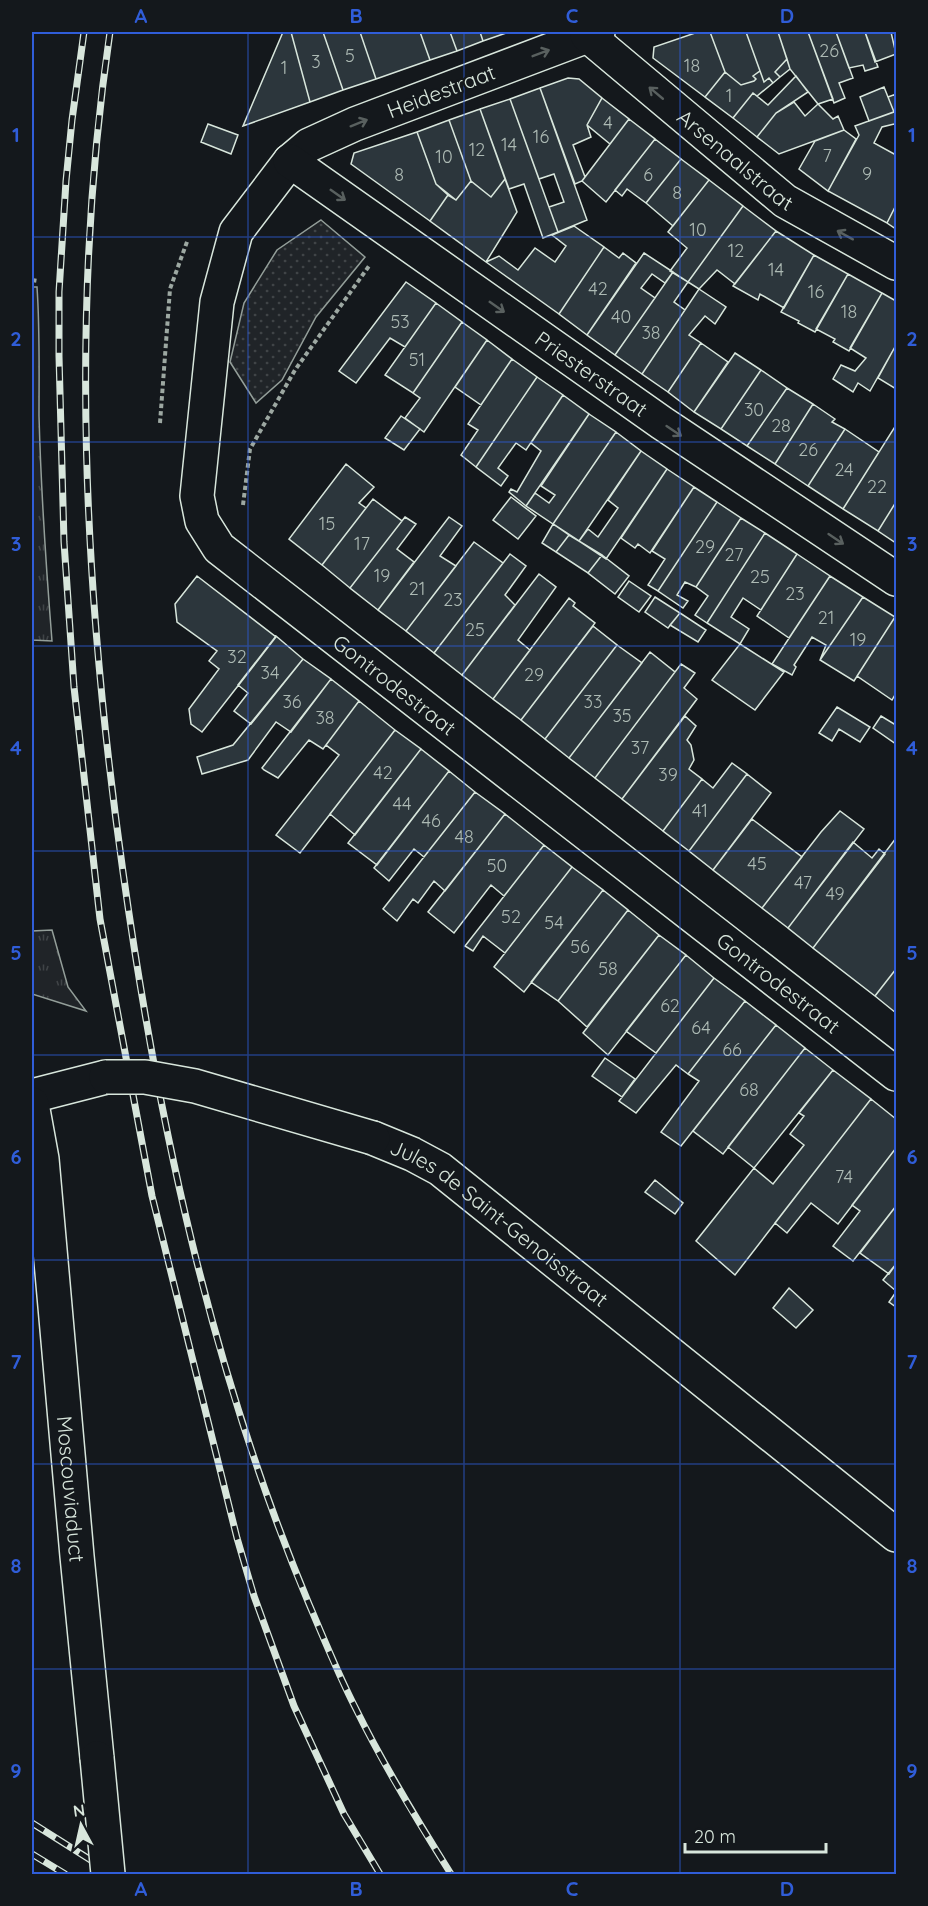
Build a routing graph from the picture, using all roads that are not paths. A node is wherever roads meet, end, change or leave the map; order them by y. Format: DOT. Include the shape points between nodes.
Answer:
graph roads {
  1 [pos="593,33"];
  2 [pos="290,161"];
  3 [pos="897,263"];
  4 [pos="897,579"];
  5 [pos="897,1074"];
  6 [pos="32,1096"];
  7 [pos="32,1104"];
  8 [pos="897,1535"];
  9 [pos="108,1875"];
  2 -- 1 [label="street, Heidestraat, one-way" via="309,145 355,124"];
  3 -- 1 [label="street, Arsenaalstraat, one-way" via="785,201"];
  2 -- 4 [label="street, Priesterstraat, one-way" via="662,423"];
  2 -- 5 [label="street, Gontrodestraat" via="236,232 217,302 197,496 202,521 219,548"];
  6 -- 8 [label="street, Jules de Saint-Genoisstraat, bridge" via="106,1077 145,1077 195,1086 373,1138 412,1154 440,1169"];
  7 -- 9 [label="street, Moscouviaduct, bridge" via="42,1160"];
}
